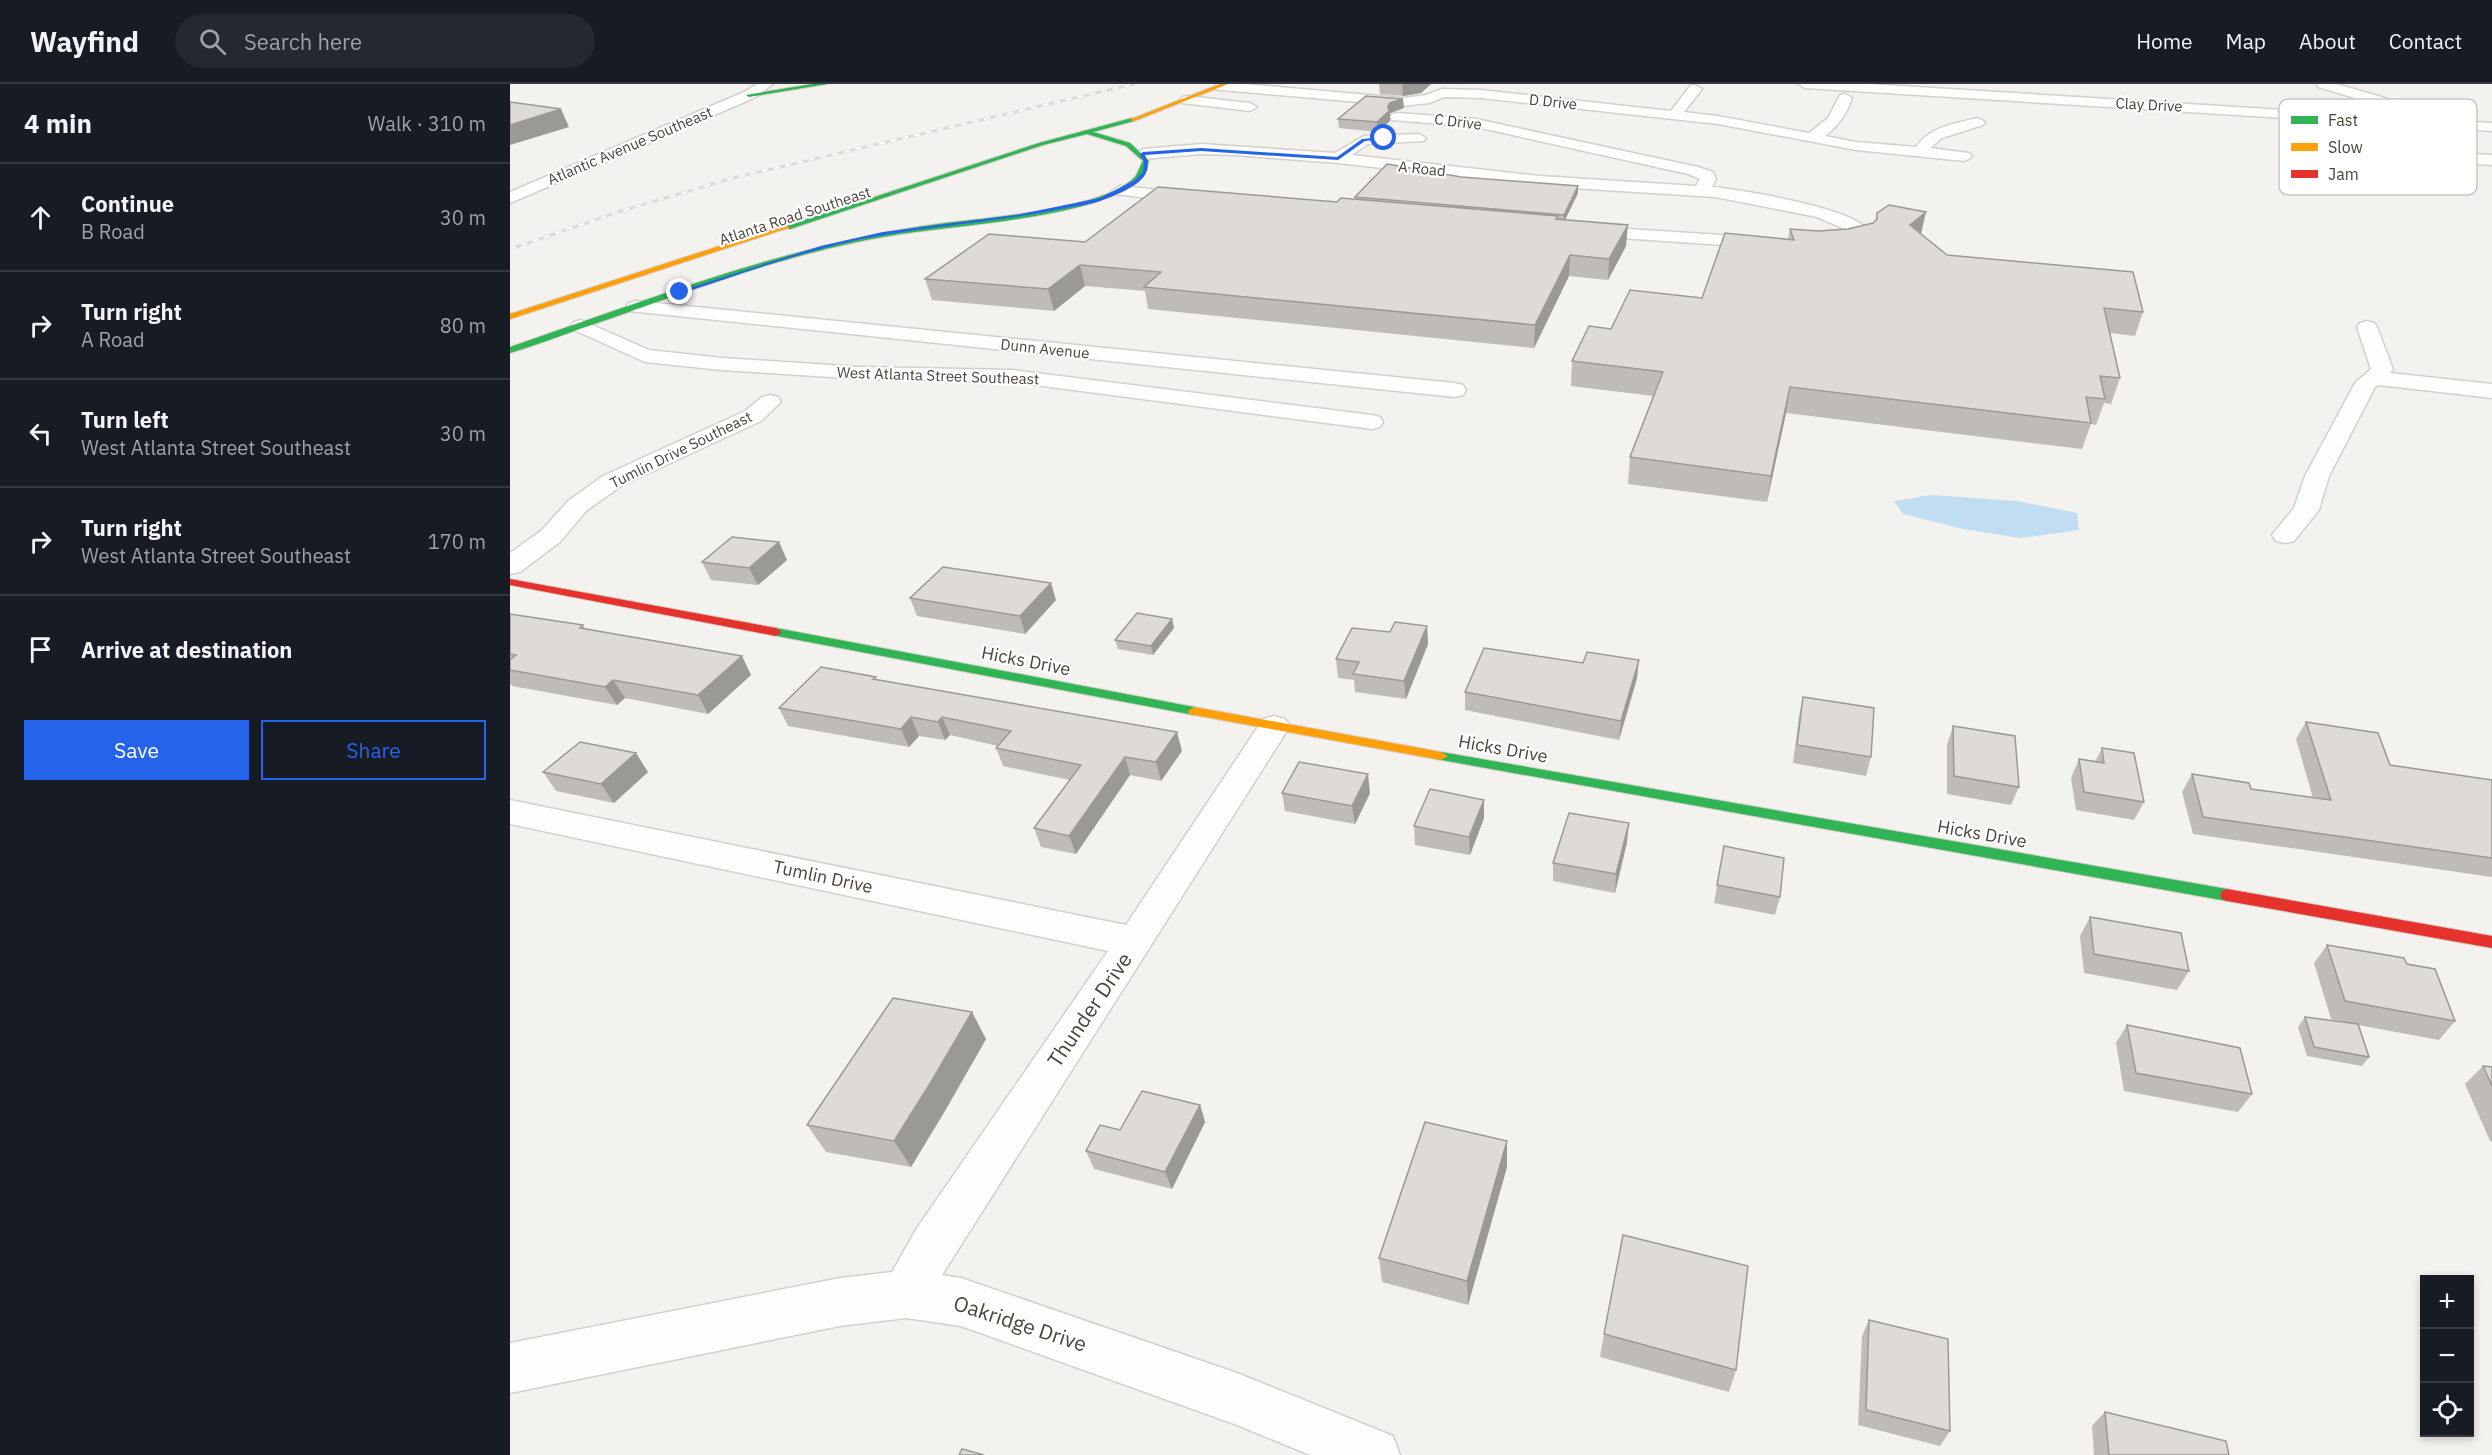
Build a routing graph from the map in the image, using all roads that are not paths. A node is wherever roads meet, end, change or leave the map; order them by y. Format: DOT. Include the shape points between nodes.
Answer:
graph roads {
  1 [pos="766,84"];
  2 [pos="824,84"];
  3 [pos="1371,84"];
  4 [pos="1805,84"];
  5 [pos="2323,84"];
  6 [pos="1223,85"];
  7 [pos="1860,86"];
  8 [pos="1901,87"];
  9 [pos="1695,89"];
  10 [pos="749,95"];
  11 [pos="2240,97"];
  12 [pos="1354,98"];
  13 [pos="1845,98"];
  14 [pos="2379,99"];
  15 [pos="1187,100"];
  16 [pos="1269,109"];
  17 [pos="1403,110"];
  18 [pos="2268,112"];
  19 [pos="2279,113"];
  20 [pos="1149,114"];
  21 [pos="1675,115"];
  22 [pos="1383,116"];
  23 [pos="1978,122"];
  24 [pos="2477,126"];
  25 [pos="2492,127"];
  26 [pos="1090,133"];
  27 [pos="1813,137"];
  28 [pos="1419,138"];
  29 [pos="1138,150"];
  30 [pos="1920,152"];
  31 [pos="1964,156"];
  32 [pos="1338,158"];
  33 [pos="2477,159"];
  34 [pos="2492,160"];
  35 [pos="1120,191"];
  36 [pos="1701,192"];
  37 [pos="510,198"];
  38 [pos="1214,200"];
  39 [pos="1561,229"];
  40 [pos="1786,244"];
  41 [pos="1814,246"];
  42 [pos="636,307"];
  43 [pos="510,317"];
  44 [pos="581,326"];
  45 [pos="2367,327"];
  46 [pos="510,328"];
  47 [pos="510,350"];
  48 [pos="2376,378"];
  49 [pos="1455,390"];
  50 [pos="2492,391"];
  51 [pos="770,402"];
  52 [pos="1372,422"];
  53 [pos="2285,535"];
  54 [pos="510,566"];
  55 [pos="510,582"];
  56 [pos="1274,726"];
  57 [pos="510,812"];
  58 [pos="1135,942"];
  59 [pos="2492,942"];
  60 [pos="906,1294"];
  61 [pos="510,1368"];
  62 [pos="1374,1455"];
  1 -- 10 [label="street, Atlantic Avenue Southeast"];
  2 -- 10 [label="street, Atlantic Avenue Southeast"];
  3 -- 12 [label="street"];
  4 -- 7 [label="street, Clay Drive"];
  5 -- 14 [label="street"];
  6 -- 12 [label="street, D Drive"];
  6 -- 15 [label="street, Atlanta Road Southeast"];
  7 -- 8 [label="street, Clay Drive"];
  8 -- 18 [label="street, Clay Drive"];
  9 -- 21 [label="street"];
  10 -- 37 [label="street, Atlantic Avenue Southeast"];
  11 -- 18 [label="street"];
  12 -- 17 [label="street, D Drive"];
  13 -- 27 [label="street" via="1833,122"];
  15 -- 16 [label="street"];
  15 -- 20 [label="street, Atlanta Road Southeast"];
  17 -- 21 [label="street, D Drive" via="1443,93 1458,93"];
  17 -- 22 [label="street, C Drive"];
  17 -- 36 [label="street, C Drive" via="1692,170 1707,175"];
  18 -- 19 [label="street, Clay Drive"];
  20 -- 26 [label="street, Atlanta Road Southeast"];
  20 -- 29 [label="street" via="1137,129"];
  21 -- 27 [label="street, D Drive"];
  23 -- 30 [label="street" via="1940,133 1924,143"];
  24 -- 25 [label="street, Clay Drive"];
  26 -- 29 [label="street"];
  26 -- 43 [label="street, Atlanta Road Southeast" via="1041,144"];
  26 -- 46 [label="street, Atlanta Road Southeast" via="1052,151"];
  27 -- 30 [label="street, D Drive"];
  28 -- 32 [label="street" via="1364,140"];
  29 -- 32 [label="street, A Road"];
  29 -- 35 [label="street" via="1146,161 1145,172"];
  30 -- 31 [label="street, D Drive"];
  32 -- 36 [label="street, A Road" via="1540,181"];
  33 -- 34 [label="street"];
  35 -- 38 [label="street"];
  35 -- 42 [label="street" via="1046,212 883,233 823,247"];
  36 -- 41 [label="street, A Road" via="1822,213 1861,233 1862,239 1844,244"];
  39 -- 40 [label="street"];
  42 -- 44 [label="street"];
  42 -- 49 [label="street, Dunn Avenue"];
  44 -- 47 [label="street"];
  44 -- 52 [label="street, West Atlanta Street Southeast" via="645,356 861,373 1012,376"];
  45 -- 48 [label="street" via="2382,369"];
  48 -- 50 [label="street"];
  48 -- 53 [label="street" via="2366,383 2317,476 2306,510"];
  51 -- 54 [label="street, Tumlin Drive Southeast" via="753,416 612,481 577,506 551,536"];
  55 -- 56 [label="street, Hicks Drive"];
  56 -- 58 [label="street, Thunder Drive"];
  56 -- 59 [label="street, Hicks Drive"];
  57 -- 58 [label="street, Tumlin Drive"];
  58 -- 60 [label="street, Thunder Drive" via="934,1244"];
  60 -- 61 [label="street, Oakridge Drive" via="840,1302"];
  60 -- 62 [label="street, Oakridge Drive" via="961,1302 1237,1398"];
}
